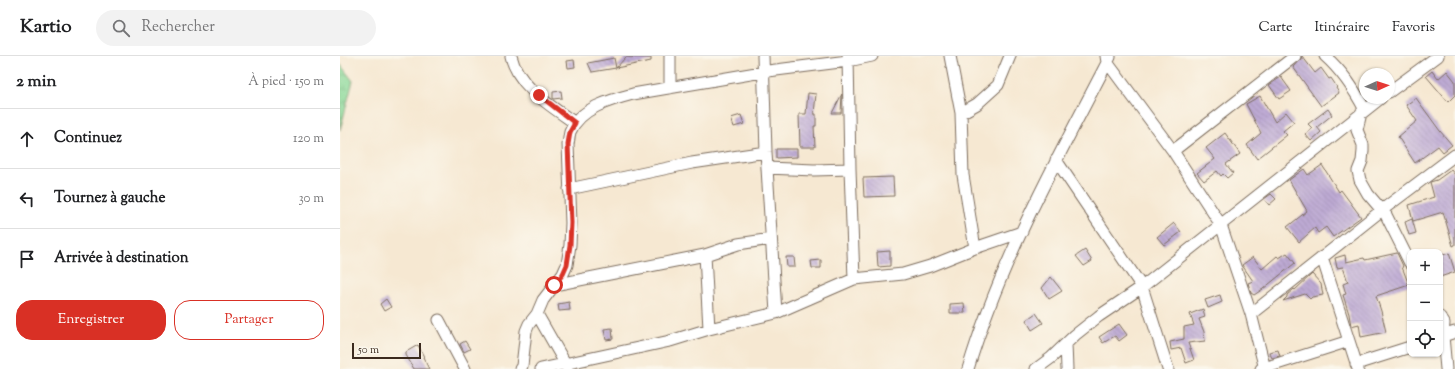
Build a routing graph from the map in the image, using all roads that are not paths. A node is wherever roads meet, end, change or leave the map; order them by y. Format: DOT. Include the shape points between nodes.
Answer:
graph roads {
  1 [pos="511,56"];
  2 [pos="670,56"];
  3 [pos="763,56"];
  4 [pos="872,56"];
  5 [pos="950,56"];
  6 [pos="1010,56"];
  7 [pos="1295,56"];
  8 [pos="1325,56"];
  9 [pos="1438,56"];
  10 [pos="848,58"];
  11 [pos="1108,58"];
  12 [pos="762,72"];
  13 [pos="670,88"];
  14 [pos="1395,88"];
  15 [pos="1373,104"];
  16 [pos="1363,111"];
  17 [pos="961,113"];
  18 [pos="575,123"];
  19 [pos="766,152"];
  20 [pos="1173,152"];
  21 [pos="1455,155"];
  22 [pos="1056,160"];
  23 [pos="767,168"];
  24 [pos="850,168"];
  25 [pos="569,189"];
  26 [pos="1382,210"];
  27 [pos="1221,225"];
  28 [pos="1022,232"];
  29 [pos="771,239"];
  30 [pos="975,248"];
  31 [pos="705,255"];
  32 [pos="1322,257"];
  33 [pos="1407,257"];
  34 [pos="854,279"];
  35 [pos="554,285"];
  36 [pos="1142,287"];
  37 [pos="776,313"];
  38 [pos="537,314"];
  39 [pos="1251,314"];
  40 [pos="439,320"];
  41 [pos="709,329"];
  42 [pos="1455,332"];
  43 [pos="1443,336"];
  44 [pos="1349,341"];
  45 [pos="1066,344"];
  46 [pos="1407,348"];
  47 [pos="1443,350"];
  48 [pos="566,366"];
  49 [pos="1357,367"];
  50 [pos="465,369"];
  51 [pos="520,369"];
  52 [pos="541,369"];
  53 [pos="968,369"];
  54 [pos="1036,369"];
  55 [pos="1067,369"];
  56 [pos="1168,369"];
  57 [pos="1264,369"];
  58 [pos="1446,369"];
  1 -- 18 [label="street" via="513,66 528,87"];
  2 -- 13 [label="street"];
  3 -- 12 [label="street"];
  4 -- 10 [label="street"];
  5 -- 17 [label="street"];
  6 -- 17 [label="street" via="998,85 977,104"];
  7 -- 20 [label="street"];
  8 -- 16 [label="street" via="1338,67 1350,84"];
  9 -- 14 [label="street"];
  10 -- 12 [label="street"];
  10 -- 24 [label="street"];
  11 -- 20 [label="street"];
  11 -- 22 [label="street"];
  12 -- 13 [label="street"];
  12 -- 19 [label="street"];
  13 -- 18 [label="street" via="612,99 582,115"];
  15 -- 16 [label="street"];
  16 -- 26 [label="street" via="1357,130 1363,151 1358,171 1368,194"];
  16 -- 27 [label="street"];
  17 -- 30 [label="street" via="963,175"];
  18 -- 25 [label="street" via="568,144"];
  19 -- 23 [label="street"];
  19 -- 25 [label="street" via="692,163"];
  20 -- 27 [label="street"];
  21 -- 26 [label="street"];
  22 -- 28 [label="street"];
  22 -- 36 [label="street"];
  23 -- 24 [label="street"];
  23 -- 29 [label="street"];
  24 -- 34 [label="street"];
  25 -- 35 [label="street" via="571,223 567,265"];
  26 -- 32 [label="street"];
  26 -- 33 [label="street"];
  27 -- 36 [label="street"];
  27 -- 39 [label="street"];
  28 -- 30 [label="street"];
  28 -- 53 [label="street" via="1002,276"];
  29 -- 31 [label="street" via="738,244"];
  29 -- 37 [label="street"];
  30 -- 34 [label="street" via="903,274"];
  31 -- 35 [label="street"];
  31 -- 41 [label="street"];
  32 -- 39 [label="street"];
  32 -- 44 [label="street"];
  34 -- 37 [label="street"];
  35 -- 38 [label="street"];
  36 -- 45 [label="street" via="1099,316"];
  36 -- 56 [label="street"];
  37 -- 41 [label="street"];
  38 -- 48 [label="street"];
  38 -- 51 [label="street" via="528,324"];
  39 -- 57 [label="street"];
  40 -- 50 [label="street"];
  41 -- 48 [label="street"];
  42 -- 43 [label="street"];
  44 -- 49 [label="street"];
  44 -- 57 [label="street"];
  45 -- 54 [label="street"];
  45 -- 55 [label="street"];
  46 -- 49 [label="street"];
  47 -- 58 [label="street"];
  48 -- 52 [label="street"];
}
